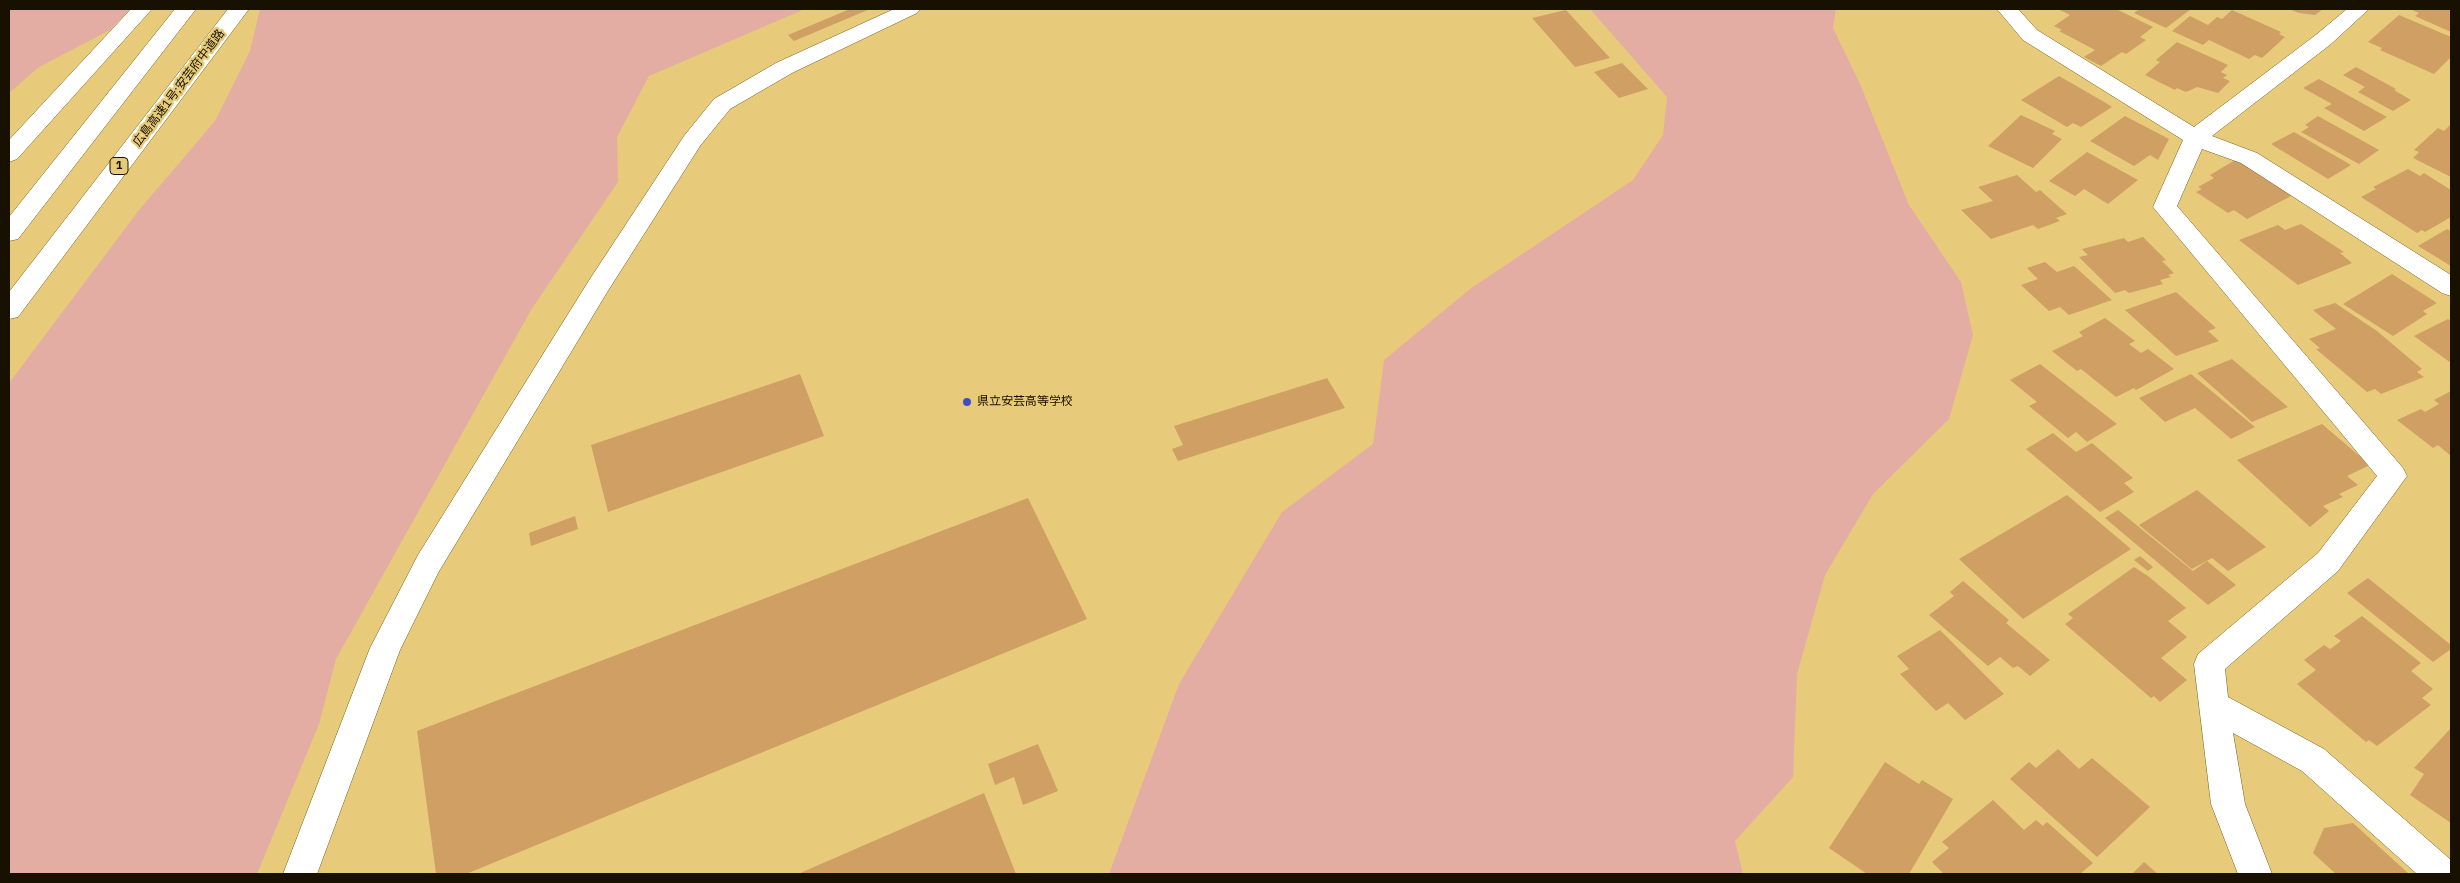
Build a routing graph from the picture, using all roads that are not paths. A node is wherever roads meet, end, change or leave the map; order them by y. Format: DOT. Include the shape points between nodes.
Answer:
graph roads {
  1 [pos="142,9"];
  2 [pos="186,9"];
  3 [pos="910,9"];
  4 [pos="2007,9"];
  5 [pos="2359,9"];
  6 [pos="234,15"];
  7 [pos="2195,138"];
  8 [pos="9,154"];
  9 [pos="9,233"];
  10 [pos="2451,287"];
  11 [pos="9,310"];
  12 [pos="2213,705"];
  13 [pos="300,874"];
  14 [pos="2255,874"];
  15 [pos="2442,874"];
  1 -- 8 [label="main road"];
  2 -- 9 [label="main road"];
  3 -- 13 [label="main road" via="784,68 722,104 692,141 597,288 428,564 385,648"];
  4 -- 7 [label="main road" via="2030,35"];
  5 -- 7 [label="main road"];
  6 -- 11 [label="main road, 広島高速1号;安芸府中道路 / 1"];
  7 -- 10 [label="main road" via="2249,158"];
  7 -- 12 [label="main road" via="2165,206 2393,476 2328,562 2209,664"];
  12 -- 14 [label="main road" via="2228,804"];
  12 -- 15 [label="main road" via="2313,760"];
}
